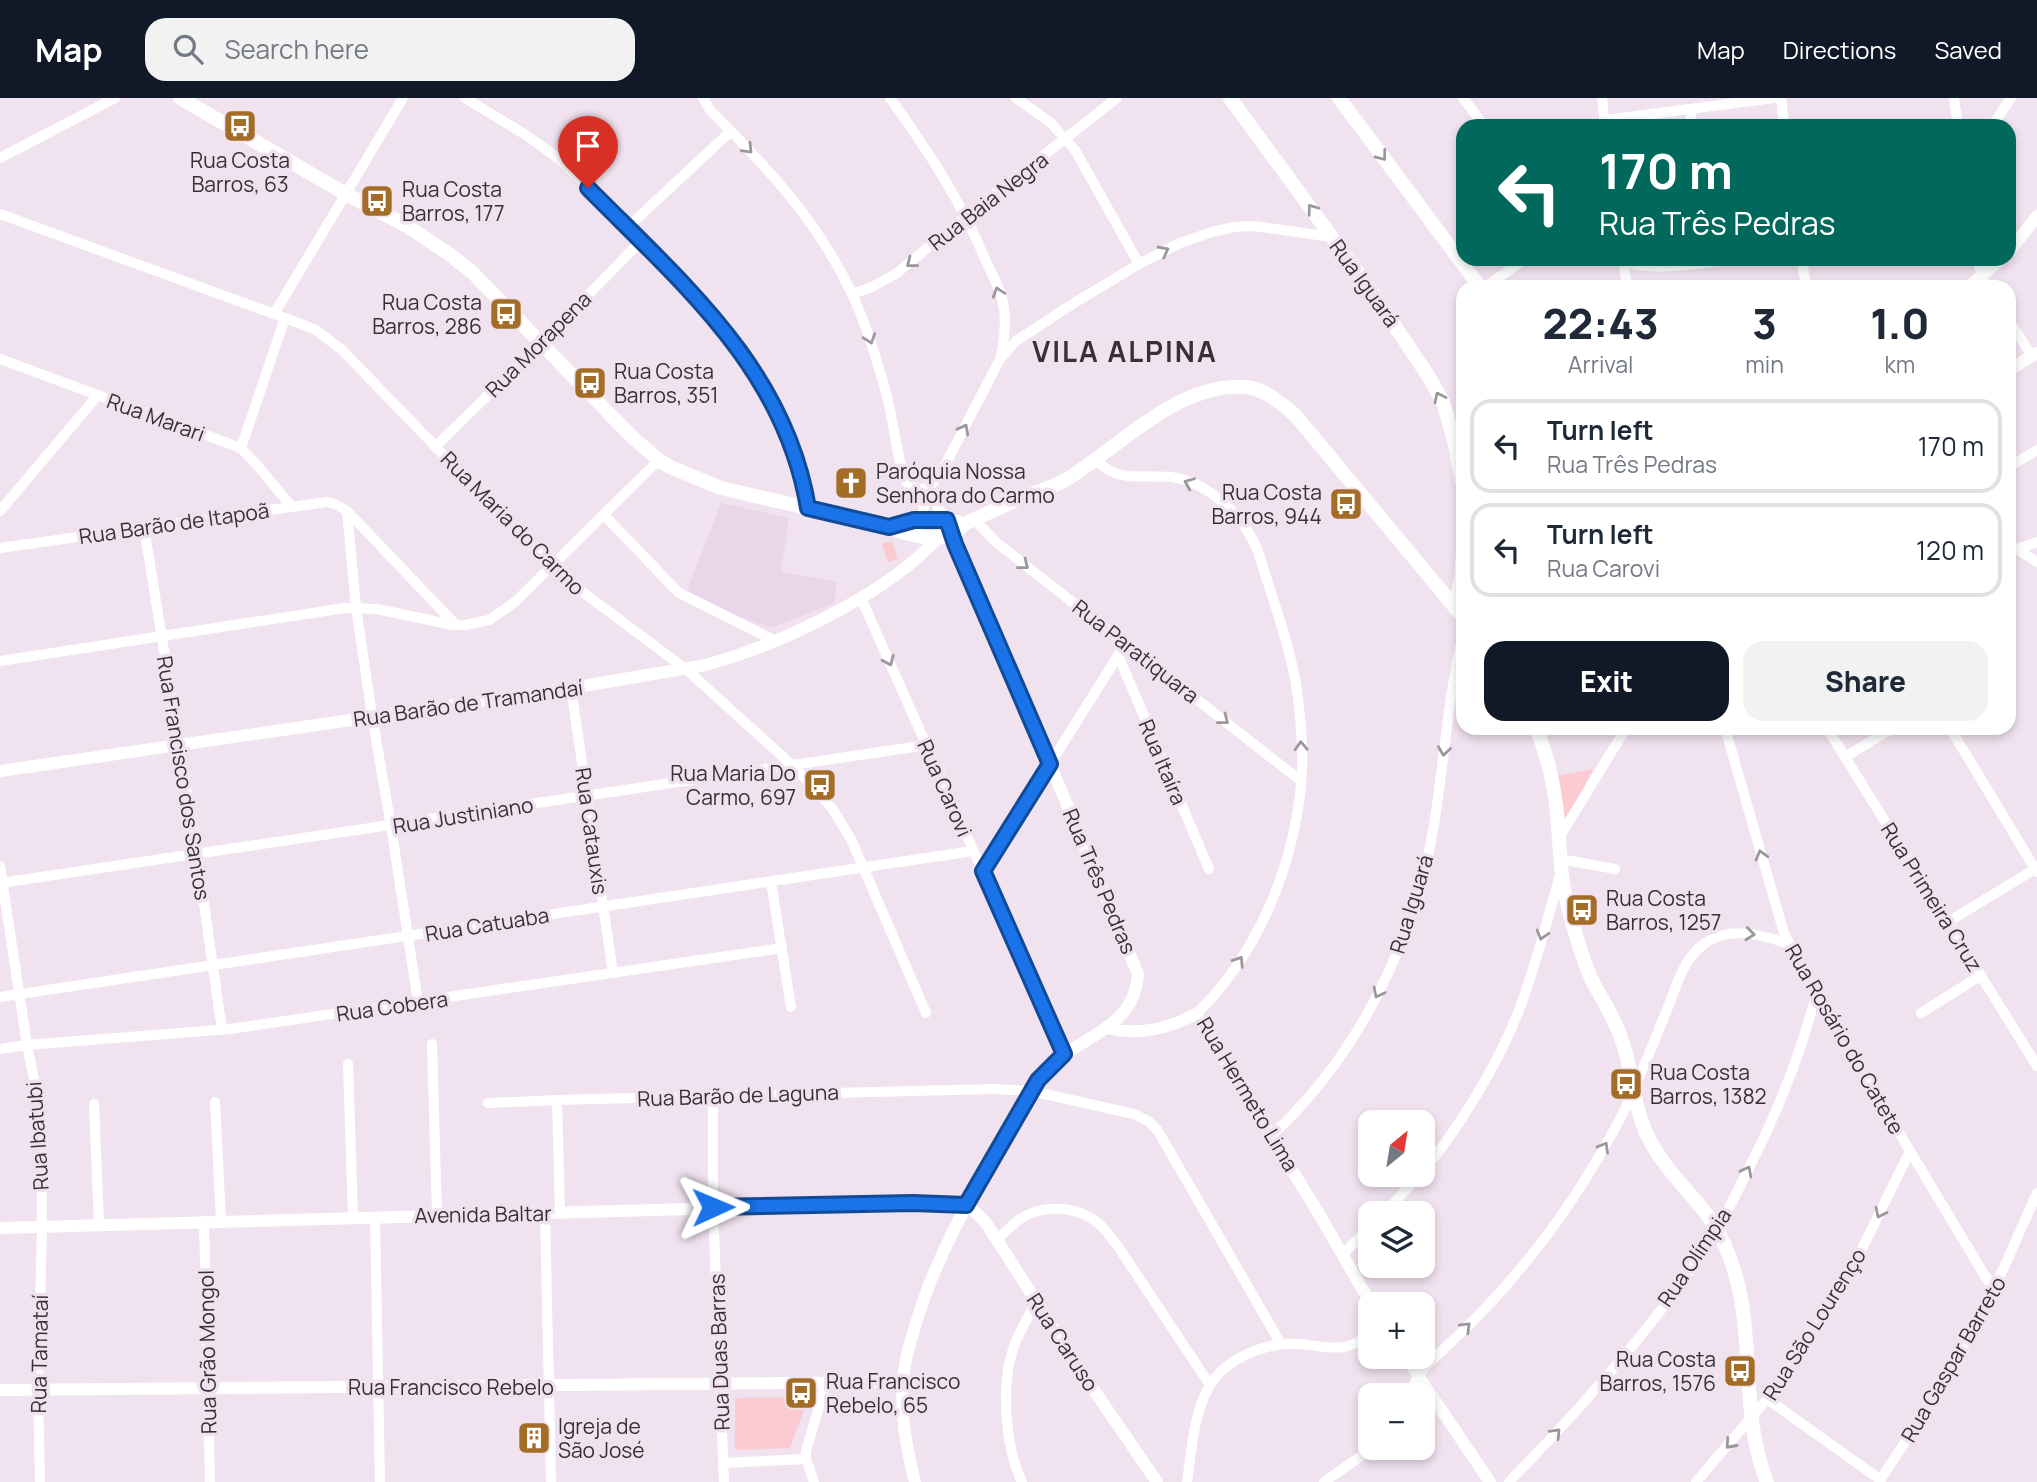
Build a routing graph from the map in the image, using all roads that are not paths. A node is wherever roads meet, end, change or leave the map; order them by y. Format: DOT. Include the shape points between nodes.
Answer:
graph roads {
  1 [pos="115,98"];
  2 [pos="180,98"];
  3 [pos="403,98"];
  4 [pos="465,98"];
  5 [pos="703,98"];
  6 [pos="890,98"];
  7 [pos="1016,98"];
  8 [pos="1117,98"];
  9 [pos="1230,98"];
  10 [pos="1463,98"];
  11 [pos="1602,98"];
  12 [pos="1774,98"];
  13 [pos="1780,98"];
  14 [pos="1954,98"];
  15 [pos="2011,98"];
  16 [pos="1342,99"];
  17 [pos="1690,109"];
  18 [pos="1479,119"];
  19 [pos="1605,119"];
  20 [pos="1629,119"];
  21 [pos="1691,119"];
  22 [pos="1783,119"];
  23 [pos="1957,119"];
  24 [pos="1997,119"];
  25 [pos="730,131"];
  26 [pos="1067,139"];
  27 [pos="0,158"];
  28 [pos="346,194"];
  29 [pos="0,214"];
  30 [pos="966,216"];
  31 [pos="2037,216"];
  32 [pos="628,227"];
  33 [pos="1332,237"];
  34 [pos="641,241"];
  35 [pos="2016,242"];
  36 [pos="1456,251"];
  37 [pos="1139,264"];
  38 [pos="1514,266"];
  39 [pos="1494,280"];
  40 [pos="852,294"];
  41 [pos="279,316"];
  42 [pos="2016,331"];
  43 [pos="541,343"];
  44 [pos="2034,355"];
  45 [pos="0,359"];
  46 [pos="1000,359"];
  47 [pos="2016,366"];
  48 [pos="98,395"];
  49 [pos="435,447"];
  50 [pos="1456,447"];
  51 [pos="241,449"];
  52 [pos="2037,450"];
  53 [pos="659,460"];
  54 [pos="1095,460"];
  55 [pos="2016,463"];
  56 [pos="924,489"];
  57 [pos="291,506"];
  58 [pos="808,508"];
  59 [pos="0,510"];
  60 [pos="346,511"];
  61 [pos="604,515"];
  62 [pos="922,520"];
  63 [pos="947,520"];
  64 [pos="969,522"];
  65 [pos="144,527"];
  66 [pos="889,527"];
  67 [pos="919,536"];
  68 [pos="945,536"];
  69 [pos="2037,542"];
  70 [pos="0,548"];
  71 [pos="2016,548"];
  72 [pos="2016,551"];
  73 [pos="912,562"];
  74 [pos="2037,562"];
  75 [pos="551,566"];
  76 [pos="861,598"];
  77 [pos="356,607"];
  78 [pos="1456,608"];
  79 [pos="456,625"];
  80 [pos="162,637"];
  81 [pos="774,640"];
  82 [pos="1126,643"];
  83 [pos="1118,655"];
  84 [pos="0,661"];
  85 [pos="687,670"];
  86 [pos="1456,679"];
  87 [pos="571,688"];
  88 [pos="372,716"];
  89 [pos="1539,735"];
  90 [pos="1622,735"];
  91 [pos="1728,735"];
  92 [pos="1831,735"];
  93 [pos="1881,735"];
  94 [pos="1954,735"];
  95 [pos="178,744"];
  96 [pos="927,745"];
  97 [pos="1845,757"];
  98 [pos="1050,764"];
  99 [pos="793,766"];
  100 [pos="0,771"];
  101 [pos="1301,780"];
  102 [pos="587,796"];
  103 [pos="391,826"];
  104 [pos="1559,838"];
  105 [pos="973,851"];
  106 [pos="197,855"];
  107 [pos="1561,864"];
  108 [pos="0,866"];
  109 [pos="865,867"];
  110 [pos="1209,869"];
  111 [pos="1615,869"];
  112 [pos="2036,870"];
  113 [pos="983,871"];
  114 [pos="771,882"];
  115 [pos="1,883"];
  116 [pos="604,906"];
  117 [pos="1948,922"];
  118 [pos="408,936"];
  119 [pos="1789,944"];
  120 [pos="782,948"];
  121 [pos="214,965"];
  122 [pos="613,973"];
  123 [pos="1980,976"];
  124 [pos="19,994"];
  125 [pos="1816,994"];
  126 [pos="0,996"];
  127 [pos="418,1002"];
  128 [pos="791,1007"];
  129 [pos="926,1013"];
  130 [pos="1921,1013"];
  131 [pos="1196,1014"];
  132 [pos="1106,1028"];
  133 [pos="222,1030"];
  134 [pos="432,1044"];
  135 [pos="27,1045"];
  136 [pos="0,1049"];
  137 [pos="1064,1054"];
  138 [pos="348,1064"];
  139 [pos="2037,1066"];
  140 [pos="1634,1087"];
  141 [pos="1031,1091"];
  142 [pos="713,1096"];
  143 [pos="557,1100"];
  144 [pos="215,1102"];
  145 [pos="488,1103"];
  146 [pos="94,1104"];
  147 [pos="1272,1135"];
  148 [pos="1910,1151"];
  149 [pos="1435,1154"];
  150 [pos="1409,1187"];
  151 [pos="2037,1193"];
  152 [pos="1396,1201"];
  153 [pos="966,1205"];
  154 [pos="713,1207"];
  155 [pos="545,1212"];
  156 [pos="561,1212"];
  157 [pos="437,1215"];
  158 [pos="353,1217"];
  159 [pos="375,1217"];
  160 [pos="221,1220"];
  161 [pos="204,1221"];
  162 [pos="99,1224"];
  163 [pos="42,1227"];
  164 [pos="0,1228"];
  165 [pos="1717,1230"];
  166 [pos="1358,1239"];
  167 [pos="997,1240"];
  168 [pos="1343,1254"];
  169 [pos="1994,1291"];
  170 [pos="1364,1292"];
  171 [pos="1037,1301"];
  172 [pos="1358,1343"];
  173 [pos="1281,1344"];
  174 [pos="1413,1369"];
  175 [pos="1418,1376"];
  176 [pos="903,1381"];
  177 [pos="826,1383"];
  178 [pos="1415,1383"];
  179 [pos="721,1384"];
  180 [pos="1210,1385"];
  181 [pos="549,1386"];
  182 [pos="379,1387"];
  183 [pos="208,1388"];
  184 [pos="0,1390"];
  185 [pos="38,1390"];
  186 [pos="1767,1399"];
  187 [pos="1751,1419"];
  188 [pos="1358,1458"];
  189 [pos="806,1459"];
  190 [pos="723,1463"];
  191 [pos="1880,1481"];
  192 [pos="40,1482"];
  193 [pos="210,1482"];
  194 [pos="380,1482"];
  195 [pos="551,1482"];
  196 [pos="724,1482"];
  197 [pos="814,1482"];
  198 [pos="915,1482"];
  199 [pos="1022,1482"];
  200 [pos="1157,1482"];
  201 [pos="1187,1482"];
  202 [pos="1324,1482"];
  203 [pos="1490,1482"];
  204 [pos="1508,1482"];
  205 [pos="1696,1482"];
  206 [pos="1767,1482"];
  1 -- 27 [label="street"];
  2 -- 28 [label="main road"];
  3 -- 28 [label="street"];
  4 -- 32 [label="street" via="559,159"];
  5 -- 25 [label="street"];
  6 -- 30 [label="street"];
  7 -- 26 [label="street"];
  8 -- 26 [label="street, Rua Baia Negra"];
  33 -- 9 [label="main road, Rua Iguará, one-way"];
  10 -- 18 [label="street"];
  11 -- 19 [label="street"];
  12 -- 17 [label="street"];
  13 -- 22 [label="street"];
  14 -- 23 [label="street"];
  15 -- 24 [label="street"];
  16 -- 36 [label="main road, one-way"];
  17 -- 20 [label="street"];
  17 -- 21 [label="street"];
  25 -- 32 [label="street"];
  25 -- 40 [label="street, one-way" via="815,229"];
  26 -- 30 [label="street, Rua Baia Negra"];
  26 -- 37 [label="street"];
  28 -- 41 [label="street"];
  28 -- 43 [label="main road" via="449,254"];
  29 -- 41 [label="street, Rua Maria do Carmo"];
  30 -- 40 [label="street, Rua Baia Negra, one-way" via="897,273"];
  46 -- 30 [label="street, one-way" via="1005,338 1001,297"];
  31 -- 35 [label="street"];
  32 -- 34 [label="street"];
  37 -- 33 [label="street, one-way" via="1180,243 1234,227"];
  50 -- 33 [label="main road, Rua Iguará, one-way" via="1443,402"];
  34 -- 43 [label="street, Rua Morapena"];
  34 -- 58 [label="street" via="718,322 758,375 796,457"];
  37 -- 46 [label="street" via="1028,332"];
  38 -- 39 [label="street"];
  40 -- 56 [label="street, one-way" via="885,388 906,483"];
  41 -- 49 [label="street, Rua Maria do Carmo" via="316,330 334,343"];
  41 -- 51 [label="street"];
  42 -- 44 [label="street"];
  43 -- 49 [label="street, Rua Morapena"];
  43 -- 53 [label="main road"];
  44 -- 47 [label="street"];
  45 -- 48 [label="street, Rua Marari"];
  56 -- 46 [label="street, one-way" via="941,473"];
  48 -- 51 [label="street, Rua Marari"];
  48 -- 59 [label="street"];
  49 -- 75 [label="street, Rua Maria do Carmo"];
  51 -- 57 [label="street, Rua Marari"];
  52 -- 55 [label="street"];
  53 -- 58 [label="main road" via="722,488"];
  53 -- 61 [label="street"];
  54 -- 64 [label="main road" via="1070,478"];
  54 -- 78 [label="main road" via="1180,402 1222,389 1261,391 1296,416"];
  101 -- 54 [label="street, Rua Hermeto Lima, one-way" via="1297,687 1252,536 1227,506 1194,485 1175,478 1115,474"];
  56 -- 62 [label="street"];
  56 -- 63 [label="street"];
  57 -- 60 [label="street, Rua Barão de Itapoã" via="327,502"];
  57 -- 65 [label="street, Rua Barão de Itapoã"];
  58 -- 66 [label="main road"];
  60 -- 77 [label="street"];
  60 -- 79 [label="street"];
  61 -- 75 [label="street"];
  61 -- 81 [label="street" via="684,597"];
  62 -- 63 [label="main road"];
  62 -- 66 [label="main road"];
  63 -- 64 [label="main road"];
  63 -- 67 [label="main road"];
  63 -- 68 [label="street, Rua Três Pedras"];
  64 -- 68 [label="main road"];
  64 -- 82 [label="street, Rua Paratiquara, one-way"];
  65 -- 70 [label="street, Rua Barão de Itapoã"];
  65 -- 80 [label="street, Rua Francisco dos Santos"];
  66 -- 67 [label="main road"];
  67 -- 68 [label="main road"];
  67 -- 73 [label="street"];
  68 -- 73 [label="street, Rua Barão de Tramandaí"];
  68 -- 98 [label="street, Rua Três Pedras"];
  69 -- 71 [label="street"];
  72 -- 74 [label="street"];
  73 -- 76 [label="street, Rua Barão de Tramandaí"];
  75 -- 79 [label="street" via="504,611 478,624"];
  75 -- 85 [label="street, Rua Maria do Carmo"];
  76 -- 81 [label="street, Rua Barão de Tramandaí"];
  76 -- 96 [label="street, Rua Carovi, one-way"];
  77 -- 79 [label="street"];
  77 -- 80 [label="street"];
  77 -- 88 [label="street"];
  80 -- 84 [label="street"];
  80 -- 95 [label="street, Rua Francisco dos Santos"];
  81 -- 85 [label="street, Rua Barão de Tramandaí"];
  82 -- 83 [label="street"];
  82 -- 101 [label="street, Rua Paratiquara, one-way"];
  83 -- 98 [label="street"];
  83 -- 110 [label="street, Rua Itaíra"];
  85 -- 87 [label="street, Rua Barão de Tramandaí"];
  85 -- 99 [label="street, Rua Maria do Carmo"];
  86 -- 147 [label="street, Rua Iguará, one-way" via="1427,859 1394,961 1363,1022 1304,1101"];
  87 -- 88 [label="street, Rua Barão de Tramandaí"];
  87 -- 102 [label="street, Rua Catauxis"];
  88 -- 95 [label="street, Rua Barão de Tramandaí"];
  88 -- 103 [label="street"];
  89 -- 104 [label="main road" via="1556,803"];
  90 -- 104 [label="street"];
  119 -- 91 [label="street, Rua Rosário do Catete, one-way"];
  92 -- 97 [label="street, Rua Primeira Cruz"];
  93 -- 97 [label="street"];
  94 -- 112 [label="street"];
  95 -- 100 [label="street, Rua Barão de Tramandaí"];
  95 -- 106 [label="street, Rua Francisco dos Santos"];
  96 -- 99 [label="street, Rua Justiniano"];
  96 -- 105 [label="street, Rua Carovi"];
  97 -- 117 [label="street, Rua Primeira Cruz"];
  98 -- 113 [label="street"];
  98 -- 132 [label="street, Rua Três Pedras" via="1138,974 1127,1009"];
  99 -- 102 [label="street, Rua Justiniano"];
  99 -- 109 [label="street, Rua Maria do Carmo" via="832,808"];
  131 -- 101 [label="street, Rua Hermeto Lima, one-way" via="1233,971 1260,927 1287,855"];
  102 -- 103 [label="street, Rua Justiniano"];
  102 -- 116 [label="street, Rua Catauxis"];
  103 -- 106 [label="street, Rua Justiniano"];
  103 -- 118 [label="street"];
  104 -- 107 [label="main road"];
  105 -- 109 [label="street, Rua Catuaba"];
  105 -- 113 [label="street, Rua Carovi"];
  106 -- 115 [label="street, Rua Justiniano"];
  106 -- 121 [label="street, Rua Francisco dos Santos"];
  107 -- 111 [label="street"];
  107 -- 140 [label="main road" via="1580,950 1622,1038"];
  107 -- 149 [label="street, one-way" via="1513,1025"];
  108 -- 115 [label="street, Rua Ibatubi"];
  109 -- 114 [label="street, Rua Catuaba"];
  109 -- 129 [label="street, Rua Maria do Carmo"];
  112 -- 117 [label="street"];
  113 -- 137 [label="street, Rua Carovi"];
  114 -- 116 [label="street, Rua Catuaba"];
  114 -- 120 [label="street"];
  115 -- 124 [label="street, Rua Ibatubi"];
  116 -- 118 [label="street, Rua Catuaba"];
  116 -- 122 [label="street, Rua Catauxis"];
  117 -- 123 [label="street, Rua Primeira Cruz"];
  118 -- 121 [label="street, Rua Catuaba"];
  118 -- 127 [label="street"];
  119 -- 125 [label="street, Rua Rosário do Catete"];
  140 -- 119 [label="street, one-way" via="1677,985 1699,947 1739,932"];
  120 -- 122 [label="street, Rua Cobera"];
  120 -- 128 [label="street"];
  121 -- 124 [label="street, Rua Catuaba"];
  121 -- 133 [label="street, Rua Francisco dos Santos"];
  122 -- 127 [label="street, Rua Cobera"];
  123 -- 130 [label="street"];
  123 -- 139 [label="street, Rua Primeira Cruz"];
  124 -- 126 [label="street, Rua Catuaba"];
  124 -- 135 [label="street, Rua Ibatubi"];
  125 -- 148 [label="street, Rua Rosário do Catete"];
  165 -- 125 [label="street, Rua Olímpia, one-way" via="1783,1096"];
  127 -- 133 [label="street, Rua Cobera"];
  131 -- 132 [label="street" via="1153,1030"];
  131 -- 147 [label="street, Rua Hermeto Lima"];
  132 -- 137 [label="street, Rua Três Pedras"];
  133 -- 135 [label="street, Rua Cobera"];
  134 -- 157 [label="street"];
  135 -- 136 [label="street, Rua Cobera"];
  135 -- 163 [label="street, Rua Ibatubi" via="41,1123"];
  137 -- 141 [label="street, Rua Três Pedras"];
  138 -- 158 [label="street"];
  140 -- 165 [label="main road" via="1651,1143"];
  175 -- 140 [label="street, one-way" via="1537,1249 1585,1181"];
  141 -- 142 [label="street, Rua Barão de Laguna"];
  141 -- 153 [label="street, Rua Três Pedras"];
  141 -- 173 [label="street, Rua Barão de Laguna" via="1134,1114 1158,1131"];
  142 -- 143 [label="street, Rua Barão de Laguna"];
  142 -- 154 [label="street, Rua Duas Barras"];
  143 -- 145 [label="street, Rua Barão de Laguna"];
  143 -- 156 [label="street"];
  144 -- 160 [label="street"];
  146 -- 162 [label="street"];
  147 -- 168 [label="street, Rua Hermeto Lima"];
  148 -- 169 [label="street, Rua Rosário do Catete"];
  148 -- 186 [label="street, Rua São Lourenço, one-way" via="1853,1267"];
  150 -- 152 [label="street"];
  151 -- 169 [label="street, Rua Gaspar Barreto"];
  153 -- 154 [label="street, Avenida Baltar"];
  153 -- 167 [label="street, Rua Caruso"];
  153 -- 176 [label="street, Rua Três Pedras" via="930,1281"];
  154 -- 156 [label="street, Avenida Baltar"];
  154 -- 179 [label="street, Rua Duas Barras"];
  155 -- 156 [label="street, Avenida Baltar"];
  155 -- 157 [label="street, Avenida Baltar"];
  155 -- 181 [label="street"];
  157 -- 159 [label="street, Avenida Baltar"];
  158 -- 159 [label="street, Avenida Baltar"];
  158 -- 160 [label="street, Avenida Baltar"];
  159 -- 182 [label="street"];
  160 -- 161 [label="street, Avenida Baltar"];
  161 -- 162 [label="street, Avenida Baltar"];
  161 -- 183 [label="street, Rua Grão Mongol"];
  162 -- 163 [label="street, Avenida Baltar"];
  163 -- 164 [label="street, Avenida Baltar"];
  163 -- 185 [label="street, Rua Tamataí"];
  165 -- 187 [label="main road" via="1739,1289"];
  204 -- 165 [label="street, Rua Olímpia, one-way" via="1633,1344"];
  166 -- 168 [label="street"];
  167 -- 171 [label="street, Rua Caruso"];
  167 -- 180 [label="street" via="1034,1212 1054,1208 1090,1217 1119,1248"];
  168 -- 170 [label="street, Rua Hermeto Lima"];
  169 -- 191 [label="street, Rua Gaspar Barreto"];
  171 -- 199 [label="street" via="1018,1337 1007,1383 1010,1437"];
  171 -- 200 [label="street, Rua Caruso"];
  172 -- 173 [label="street" via="1347,1348"];
  173 -- 180 [label="street" via="1239,1359"];
  174 -- 175 [label="street"];
  175 -- 178 [label="street"];
  175 -- 203 [label="street"];
  176 -- 177 [label="street, Rua Francisco Rebelo"];
  176 -- 198 [label="street, Rua Três Pedras"];
  177 -- 179 [label="street, Rua Francisco Rebelo"];
  177 -- 189 [label="street"];
  179 -- 181 [label="street, Rua Francisco Rebelo"];
  179 -- 190 [label="street, Rua Duas Barras"];
  180 -- 201 [label="street" via="1199,1412"];
  181 -- 182 [label="street, Rua Francisco Rebelo"];
  181 -- 195 [label="street"];
  182 -- 183 [label="street, Rua Francisco Rebelo"];
  182 -- 194 [label="street"];
  183 -- 185 [label="street, Rua Francisco Rebelo"];
  183 -- 193 [label="street, Rua Grão Mongol"];
  184 -- 185 [label="street, Rua Francisco Rebelo"];
  185 -- 192 [label="street, Rua Tamataí"];
  186 -- 187 [label="street, Rua São Lourenço"];
  186 -- 191 [label="street"];
  187 -- 205 [label="street, Rua São Lourenço, one-way"];
  187 -- 206 [label="main road"];
  188 -- 202 [label="street"];
  189 -- 190 [label="street"];
  189 -- 197 [label="street"];
  190 -- 196 [label="street, Rua Duas Barras"];
}
